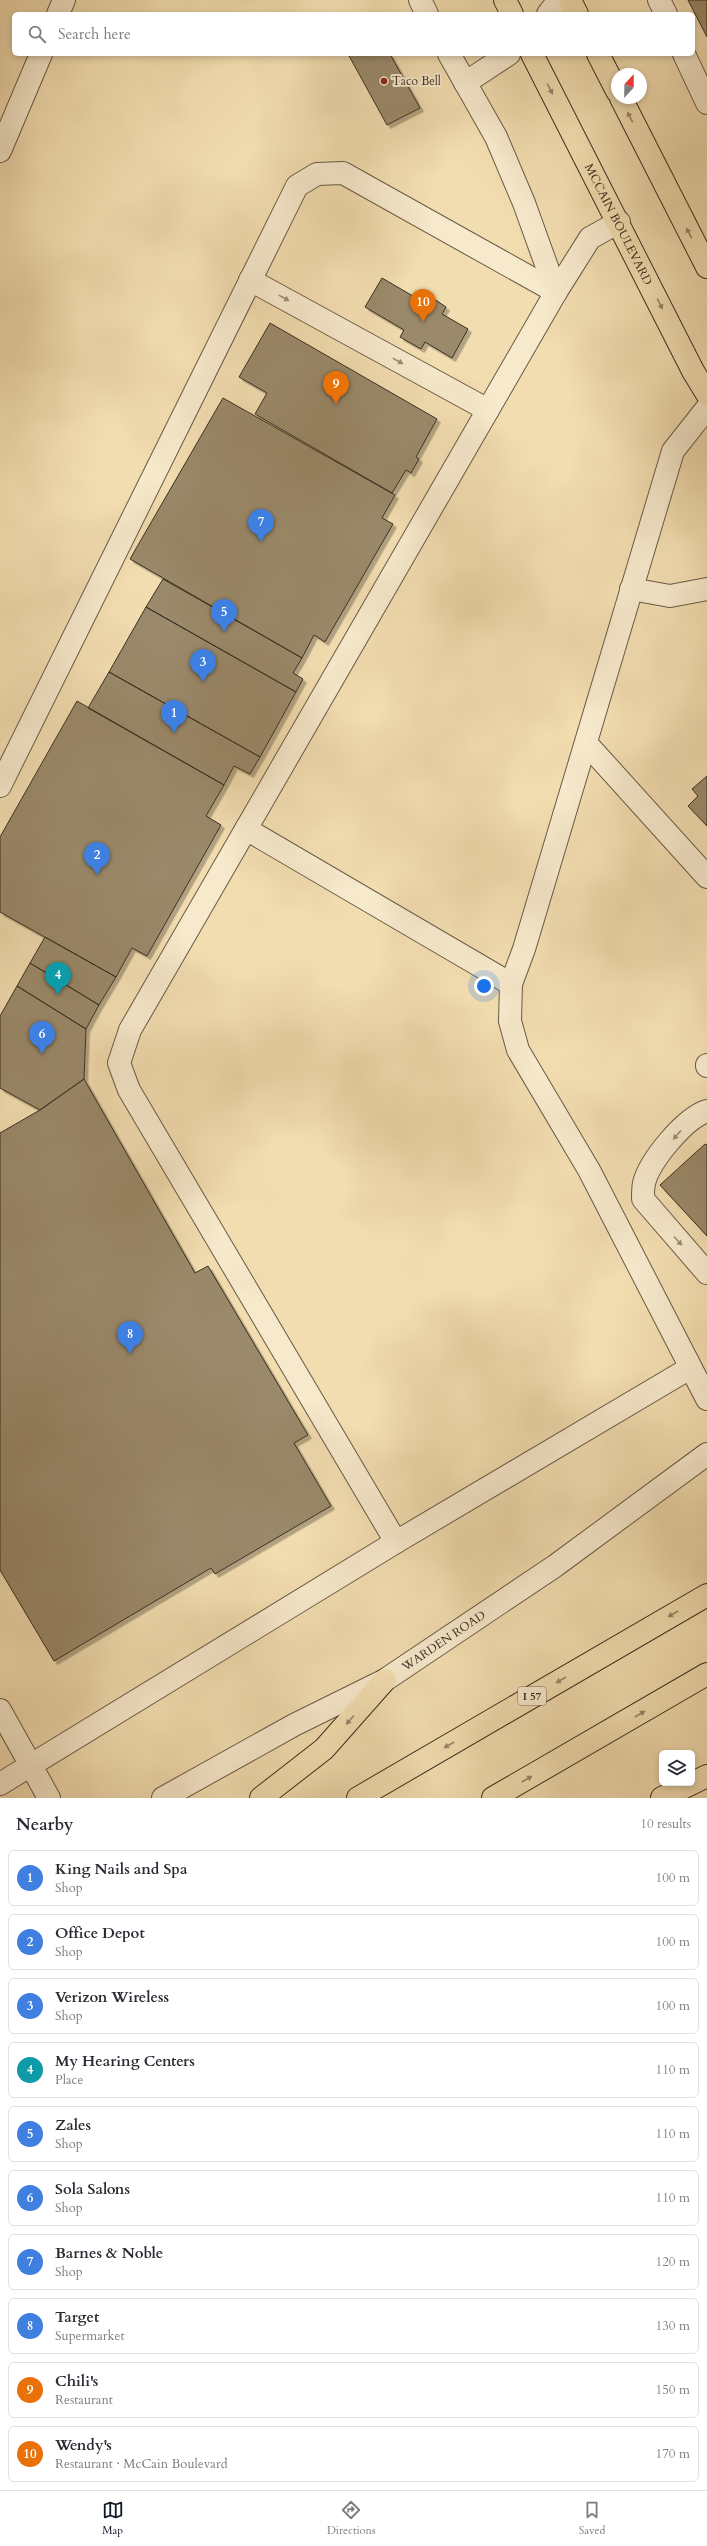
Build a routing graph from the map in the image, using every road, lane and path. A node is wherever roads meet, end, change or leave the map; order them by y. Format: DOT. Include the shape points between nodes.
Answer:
graph roads {
  1 [pos="64,0"];
  2 [pos="420,0"];
  3 [pos="505,0"];
  4 [pos="559,0"];
  5 [pos="570,0"];
  6 [pos="659,0"];
  7 [pos="59,12"];
  8 [pos="426,12"];
  9 [pos="511,12"];
  10 [pos="550,12"];
  11 [pos="576,12"];
  12 [pos="665,12"];
  13 [pos="40,56"];
  14 [pos="450,56"];
  15 [pos="506,56"];
  16 [pos="533,56"];
  17 [pos="599,56"];
  18 [pos="685,56"];
  19 [pos="611,79"];
  20 [pos="465,83"];
  21 [pos="707,103"];
  22 [pos="624,104"];
  23 [pos="0,151"];
  24 [pos="619,222"];
  25 [pos="707,267"];
  26 [pos="250,280"];
  27 [pos="556,292"];
  28 [pos="707,394"];
  29 [pos="707,408"];
  30 [pos="488,410"];
  31 [pos="632,589"];
  32 [pos="707,589"];
  33 [pos="586,743"];
  34 [pos="0,786"];
  35 [pos="246,829"];
  36 [pos="707,877"];
  37 [pos="511,984"];
  38 [pos="707,1112"];
  39 [pos="643,1199"];
  40 [pos="615,1220"];
  41 [pos="707,1273"];
  42 [pos="690,1368"];
  43 [pos="707,1399"];
  44 [pos="707,1454"];
  45 [pos="396,1542"];
  46 [pos="707,1595"];
  47 [pos="707,1674"];
  48 [pos="385,1680"];
  49 [pos="0,1710"];
  50 [pos="31,1766"];
  51 [pos="707,1776"];
  52 [pos="0,1784"];
  53 [pos="49,1798"];
  54 [pos="163,1798"];
  55 [pos="261,1798"];
  56 [pos="358,1798"];
  57 [pos="493,1798"];
  58 [pos="662,1798"];
  1 -- 7 [label="street"];
  2 -- 8 [label="street"];
  3 -- 9 [label="main road"];
  4 -- 10 [label="street"];
  5 -- 11 [label="main road"];
  6 -- 12 [label="street"];
  13 -- 23 [label="street"];
  14 -- 20 [label="street"];
  15 -- 20 [label="street"];
  16 -- 24 [label="main road, MCCAIN BOULEVARD, one-way"];
  17 -- 19 [label="main road"];
  18 -- 21 [label="street"];
  20 -- 27 [label="street" via="496,137 524,203"];
  25 -- 22 [label="main road, one-way"];
  24 -- 27 [label="street" via="590,238"];
  24 -- 28 [label="main road, MCCAIN BOULEVARD, one-way"];
  26 -- 27 [label="street" via="297,186 317,174 344,173"];
  26 -- 30 [label="street, one-way"];
  26 -- 34 [label="street"];
  27 -- 30 [label="street"];
  29 -- 31 [label="street" via="673,451"];
  30 -- 35 [label="street"];
  31 -- 32 [label="street" via="670,596"];
  31 -- 33 [label="street"];
  33 -- 36 [label="street"];
  33 -- 37 [label="street" via="524,949"];
  35 -- 37 [label="street"];
  35 -- 45 [label="street" via="130,1030 119,1063 129,1090"];
  37 -- 40 [label="street" via="510,1021 518,1050 589,1170"];
  38 -- 39 [label="street, one-way" via="697,1115 684,1126 655,1162 644,1183"];
  39 -- 40 [label="street"];
  39 -- 41 [label="street, one-way"];
  40 -- 42 [label="street"];
  42 -- 43 [label="street"];
  42 -- 45 [label="street"];
  44 -- 48 [label="street, WARDEN ROAD" via="548,1570"];
  45 -- 50 [label="street"];
  46 -- 56 [label="main road, I 57, one-way"];
  57 -- 47 [label="main road, one-way"];
  48 -- 54 [label="street, WARDEN ROAD" via="294,1725"];
  48 -- 55 [label="main road, one-way" via="324,1749"];
  49 -- 50 [label="street"];
  50 -- 52 [label="street"];
  50 -- 53 [label="street"];
  51 -- 58 [label="main road"];
}
